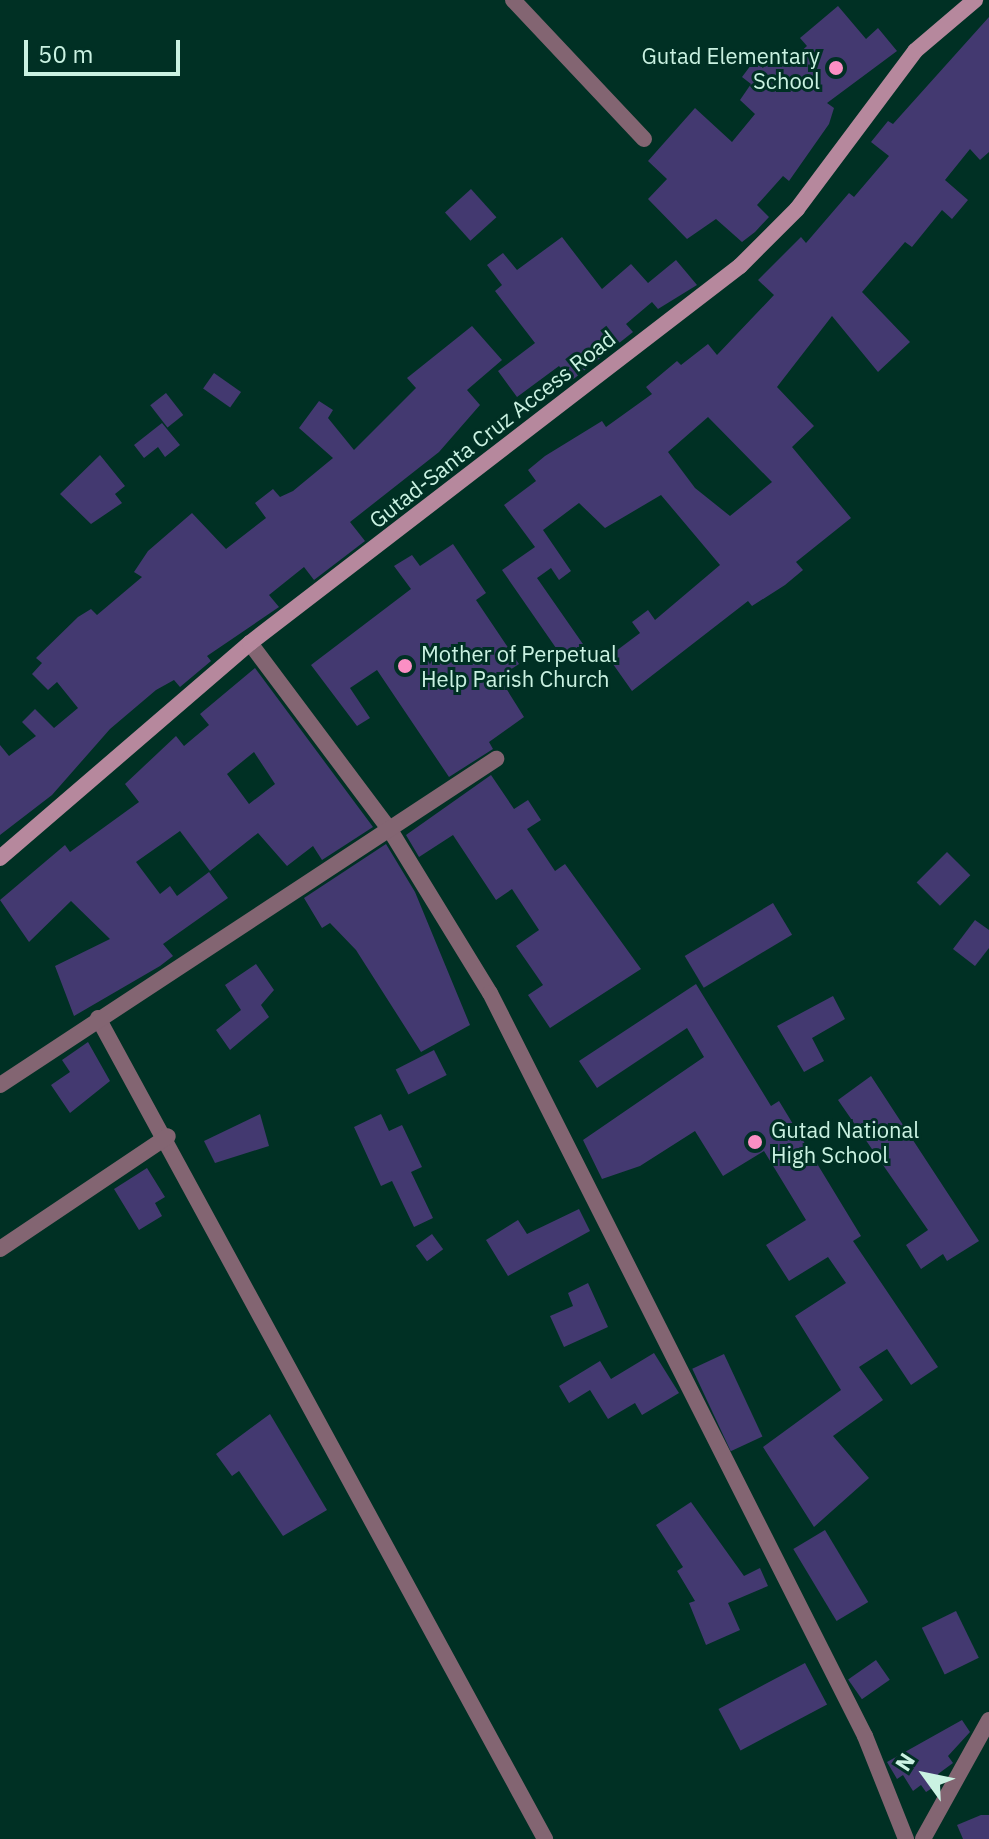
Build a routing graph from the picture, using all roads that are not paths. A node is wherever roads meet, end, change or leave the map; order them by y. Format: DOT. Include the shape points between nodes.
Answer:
graph roads {
  1 [pos="513,0"];
  2 [pos="975,0"];
  3 [pos="644,139"];
  4 [pos="250,643"];
  5 [pos="496,759"];
  6 [pos="390,830"];
  7 [pos="0,858"];
  8 [pos="98,1018"];
  9 [pos="0,1085"];
  10 [pos="168,1136"];
  11 [pos="0,1249"];
  12 [pos="989,1720"];
  13 [pos="545,1839"];
  14 [pos="906,1839"];
  15 [pos="923,1839"];
  1 -- 3 [label="street"];
  2 -- 4 [label="main road, Gutad-Santa Cruz Access Road" via="915,51 797,209 740,266"];
  4 -- 6 [label="street"];
  4 -- 7 [label="main road, Gutad-Santa Cruz Access Road"];
  5 -- 6 [label="street"];
  6 -- 8 [label="street"];
  6 -- 14 [label="street" via="490,993 865,1736"];
  8 -- 9 [label="street"];
  8 -- 10 [label="street"];
  10 -- 11 [label="street"];
  10 -- 13 [label="street"];
  12 -- 15 [label="street"];
}
